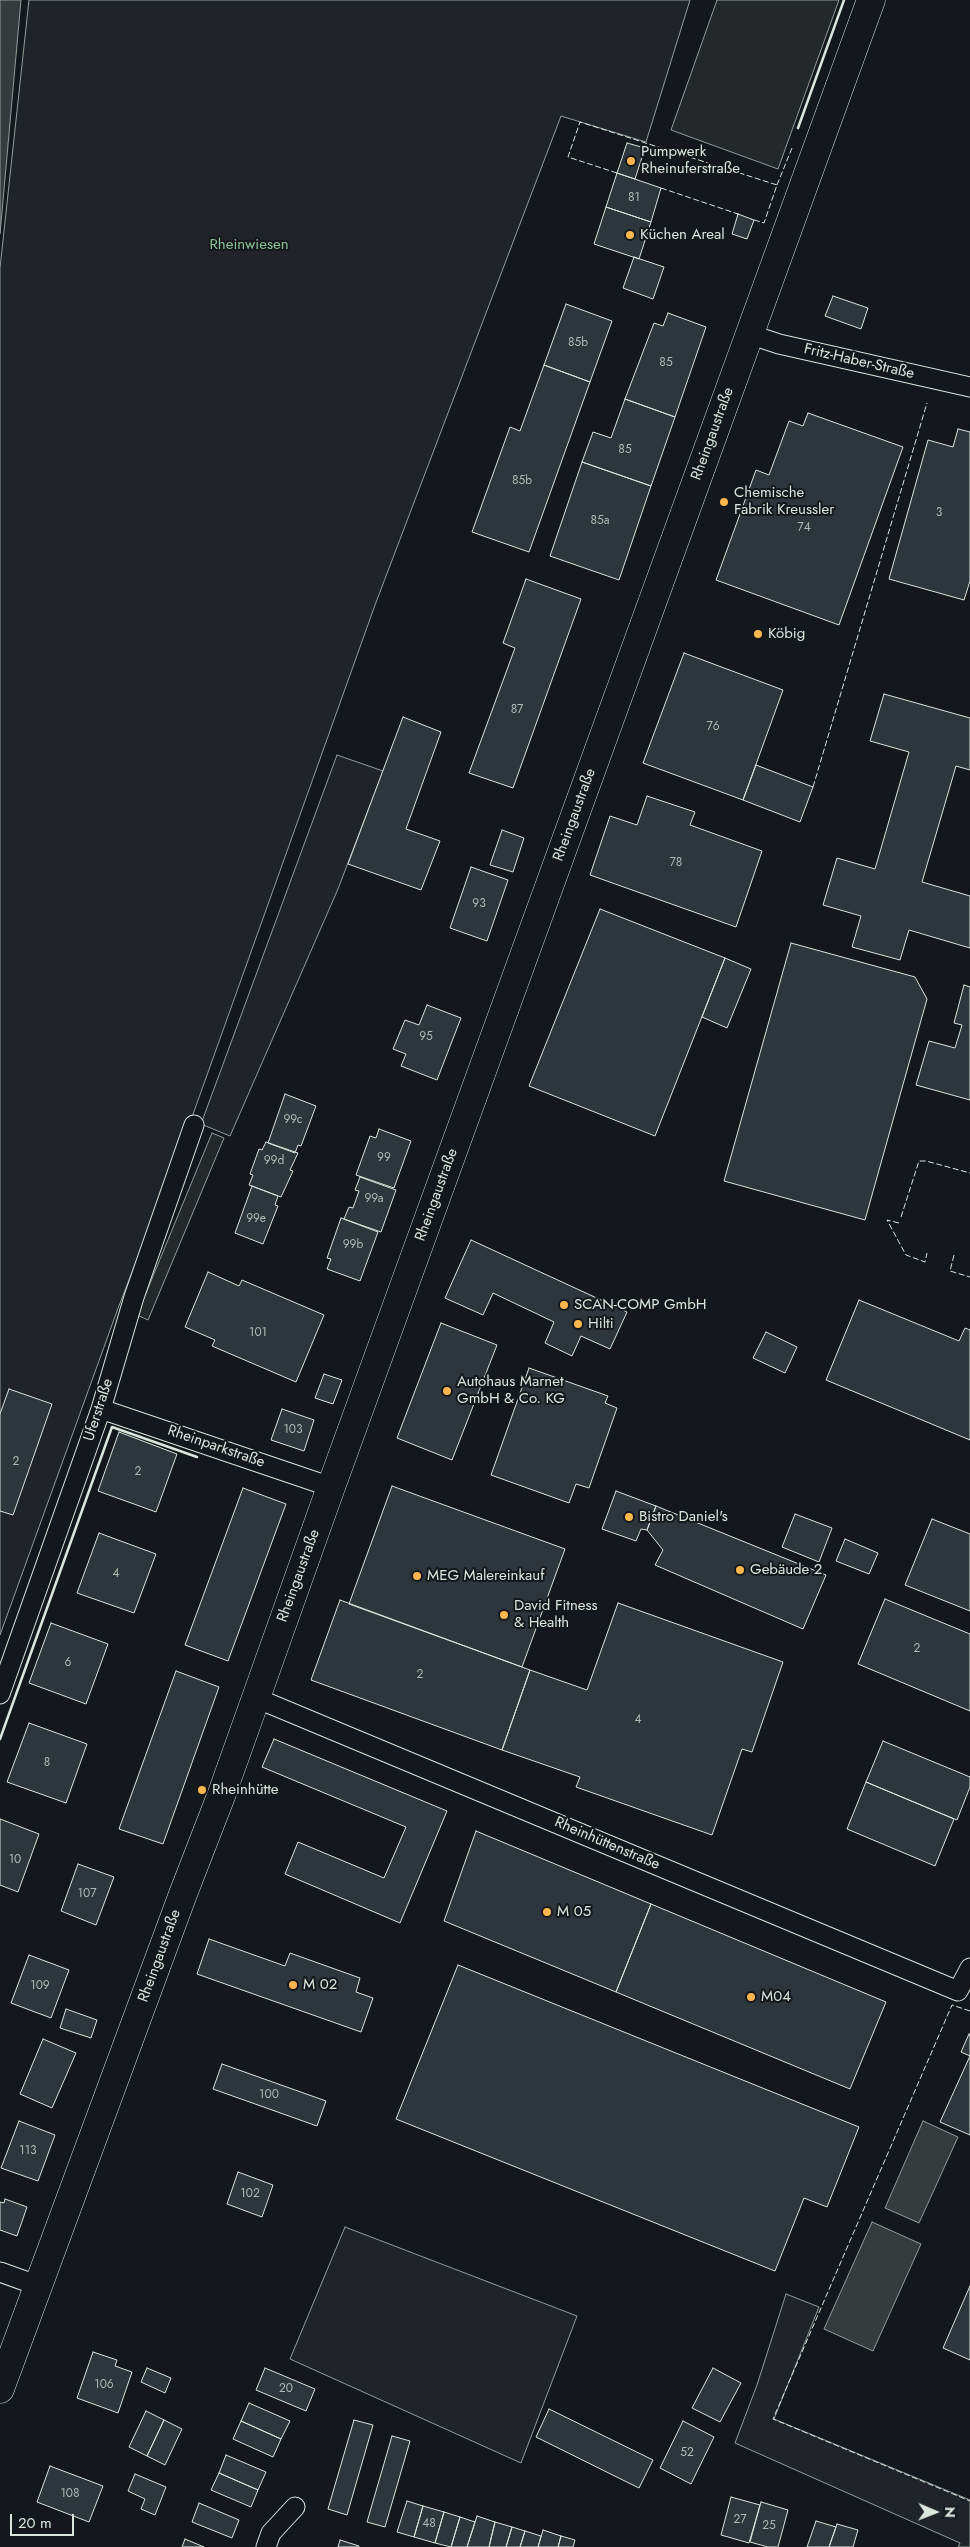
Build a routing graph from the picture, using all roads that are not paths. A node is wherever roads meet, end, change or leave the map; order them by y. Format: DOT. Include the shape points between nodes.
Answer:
graph roads {
  1 [pos="871,0"];
  2 [pos="749,334"];
  3 [pos="970,387"];
  4 [pos="194,1125"];
  5 [pos="100,1408"];
  6 [pos="330,1487"];
  7 [pos="0,1694"];
  8 [pos="256,1698"];
  9 [pos="970,1968"];
  10 [pos="0,2272"];
  11 [pos="39,2286"];
  12 [pos="0,2389"];
  13 [pos="295,2507"];
  14 [pos="266,2547"];
  1 -- 2 [label="street, Rheingaustraße"];
  2 -- 3 [label="street, Fritz-Haber-Straße" via="779,344"];
  2 -- 6 [label="street, Rheingaustraße"];
  4 -- 5 [label="street, Uferstraße" via="134,1297"];
  5 -- 6 [label="street, Rheinparkstraße"];
  5 -- 7 [label="street, Uferstraße"];
  6 -- 8 [label="street, Rheingaustraße"];
  8 -- 9 [label="street, Rheinhüttenstraße" via="958,1991"];
  8 -- 11 [label="street, Rheingaustraße"];
  10 -- 11 [label="street"];
  11 -- 12 [label="street, Rheingaustraße"];
  13 -- 14 [label="street" via="271,2533"];
}
